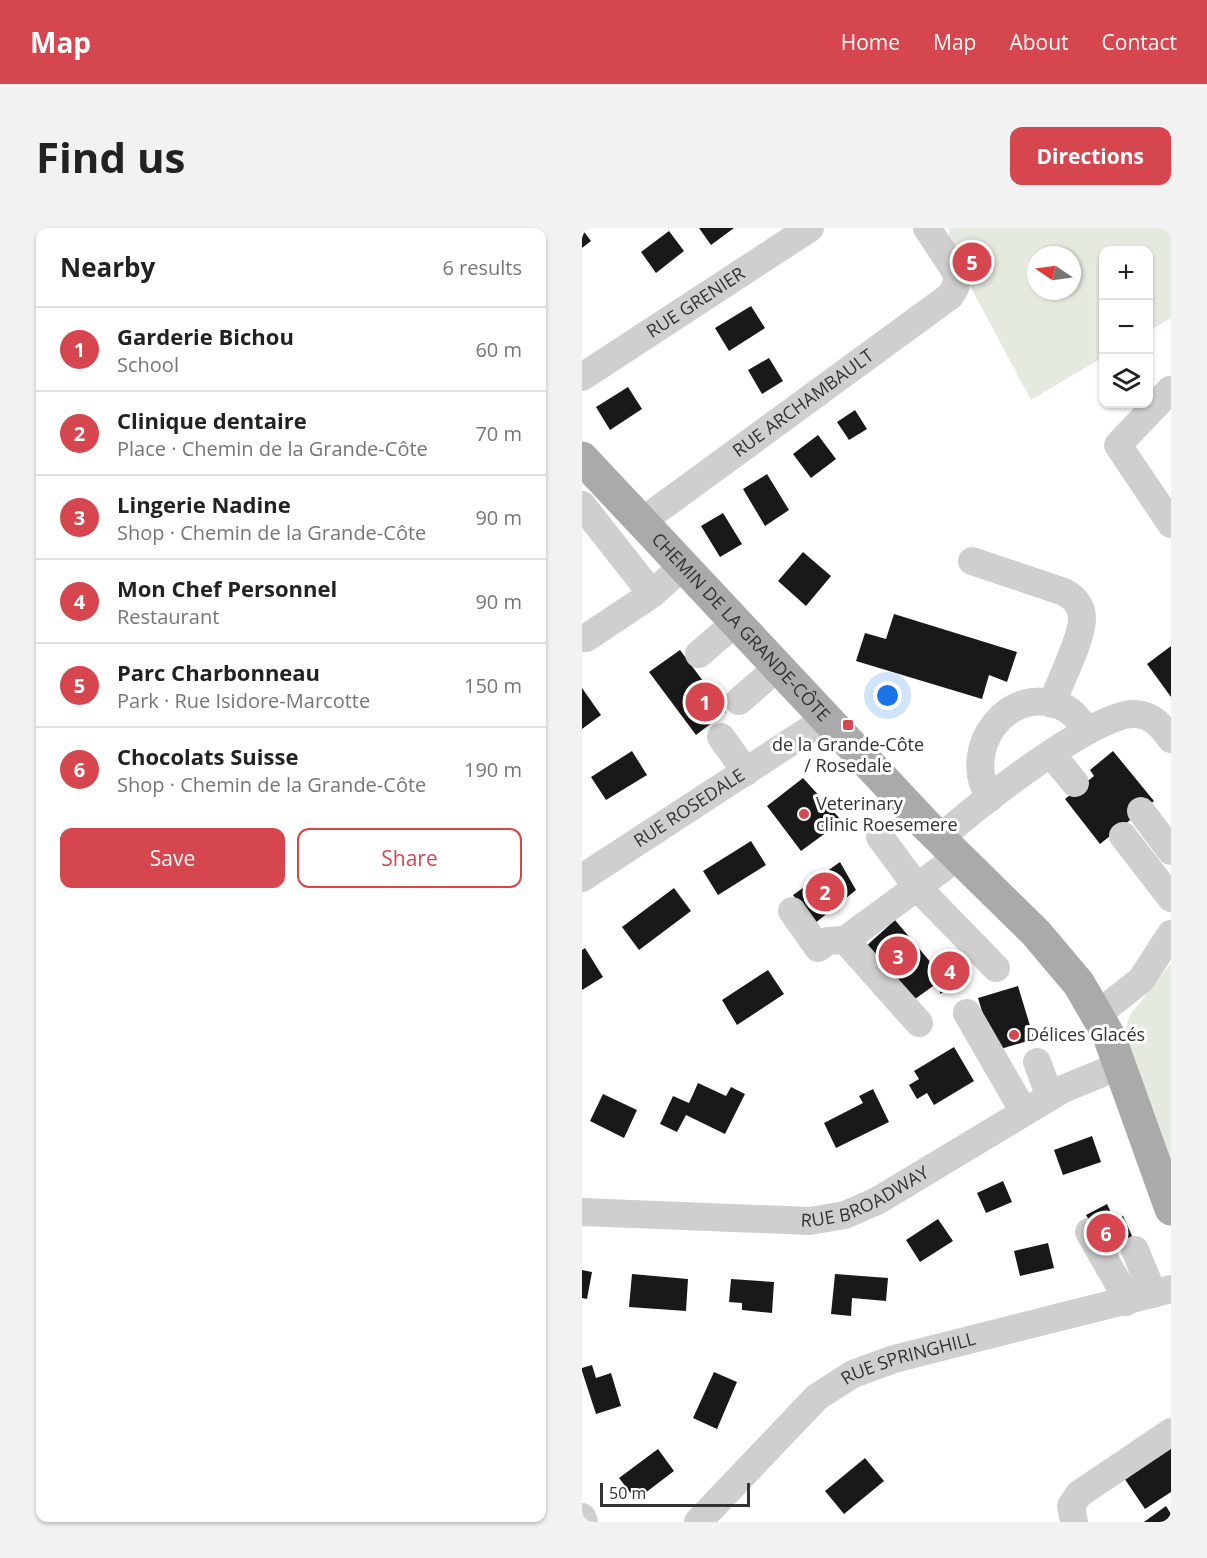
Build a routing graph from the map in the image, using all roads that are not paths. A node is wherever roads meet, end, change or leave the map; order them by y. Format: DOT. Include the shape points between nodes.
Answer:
graph roads {
  1 [pos="810,228"];
  2 [pos="927,228"];
  3 [pos="582,377"];
  4 [pos="1170,390"];
  5 [pos="582,458"];
  6 [pos="582,505"];
  7 [pos="641,522"];
  8 [pos="1171,522"];
  9 [pos="972,561"];
  10 [pos="683,566"];
  11 [pos="652,594"];
  12 [pos="736,622"];
  13 [pos="586,638"];
  14 [pos="699,654"];
  15 [pos="778,667"];
  16 [pos="739,701"];
  17 [pos="1052,704"];
  18 [pos="826,718"];
  19 [pos="1087,731"];
  20 [pos="721,737"];
  21 [pos="1171,739"];
  22 [pos="1052,755"];
  23 [pos="746,772"];
  24 [pos="1074,783"];
  25 [pos="990,798"];
  26 [pos="1141,811"];
  27 [pos="1124,836"];
  28 [pos="880,837"];
  29 [pos="950,848"];
  30 [pos="1171,851"];
  31 [pos="587,865"];
  32 [pos="917,887"];
  33 [pos="1171,898"];
  34 [pos="792,911"];
  35 [pos="1171,934"];
  36 [pos="845,940"];
  37 [pos="996,968"];
  38 [pos="967,1013"];
  39 [pos="1098,1014"];
  40 [pos="919,1023"];
  41 [pos="1037,1062"];
  42 [pos="1119,1066"];
  43 [pos="1050,1097"];
  44 [pos="1024,1112"];
  45 [pos="1170,1204"];
  46 [pos="582,1212"];
  47 [pos="1089,1232"];
  48 [pos="1135,1250"];
  49 [pos="1162,1292"];
  50 [pos="1126,1302"];
  51 [pos="1171,1432"];
  52 [pos="582,1517"];
  53 [pos="584,1522"];
  54 [pos="698,1522"];
  55 [pos="1074,1522"];
  1 -- 3 [label="street, RUE GRENIER"];
  2 -- 7 [label="street, RUE ARCHAMBAULT" via="952,262 959,279 950,296"];
  4 -- 8 [label="street" via="1118,445"];
  5 -- 7 [label="main road, CHEMIN DE LA GRANDE-CÔTE"];
  6 -- 11 [label="street"];
  7 -- 10 [label="main road, CHEMIN DE LA GRANDE-CÔTE"];
  9 -- 17 [label="street" via="1064,592 1080,607 1082,623"];
  10 -- 11 [label="street"];
  10 -- 12 [label="main road, CHEMIN DE LA GRANDE-CÔTE"];
  11 -- 13 [label="street"];
  12 -- 14 [label="street"];
  12 -- 15 [label="main road, CHEMIN DE LA GRANDE-CÔTE"];
  15 -- 16 [label="street"];
  15 -- 18 [label="main road, CHEMIN DE LA GRANDE-CÔTE"];
  17 -- 19 [label="street" via="1070,711"];
  17 -- 25 [label="street" via="1016,708 989,732 979,767"];
  18 -- 23 [label="street, RUE ROSEDALE"];
  18 -- 29 [label="main road, CHEMIN DE LA GRANDE-CÔTE"];
  19 -- 21 [label="street" via="1117,716 1135,714 1154,719"];
  19 -- 22 [label="street"];
  20 -- 23 [label="street"];
  22 -- 24 [label="street"];
  22 -- 25 [label="street"];
  23 -- 31 [label="street, RUE ROSEDALE"];
  25 -- 29 [label="street" via="961,818"];
  26 -- 30 [label="street"];
  27 -- 33 [label="street"];
  28 -- 32 [label="street"];
  29 -- 32 [label="street"];
  29 -- 39 [label="main road, CHEMIN DE LA GRANDE-CÔTE" via="1056,954"];
  32 -- 36 [label="street"];
  32 -- 37 [label="street"];
  34 -- 36 [label="street" via="818,948 828,941"];
  35 -- 39 [label="street" via="1141,980"];
  36 -- 40 [label="street"];
  38 -- 44 [label="street"];
  39 -- 42 [label="main road, CHEMIN DE LA GRANDE-CÔTE"];
  41 -- 43 [label="street"];
  42 -- 43 [label="street, RUE BROADWAY"];
  42 -- 45 [label="main road, CHEMIN DE LA GRANDE-CÔTE"];
  43 -- 44 [label="street, RUE BROADWAY"];
  44 -- 46 [label="street, RUE BROADWAY" via="877,1201 834,1218 788,1221"];
  47 -- 50 [label="street"];
  48 -- 49 [label="street"];
  49 -- 50 [label="street, RUE SPRINGHILL"];
  50 -- 54 [label="street, RUE SPRINGHILL" via="894,1359 853,1374 804,1408"];
  51 -- 55 [label="street" via="1079,1494 1071,1506"];
  52 -- 53 [label="street"];
}
